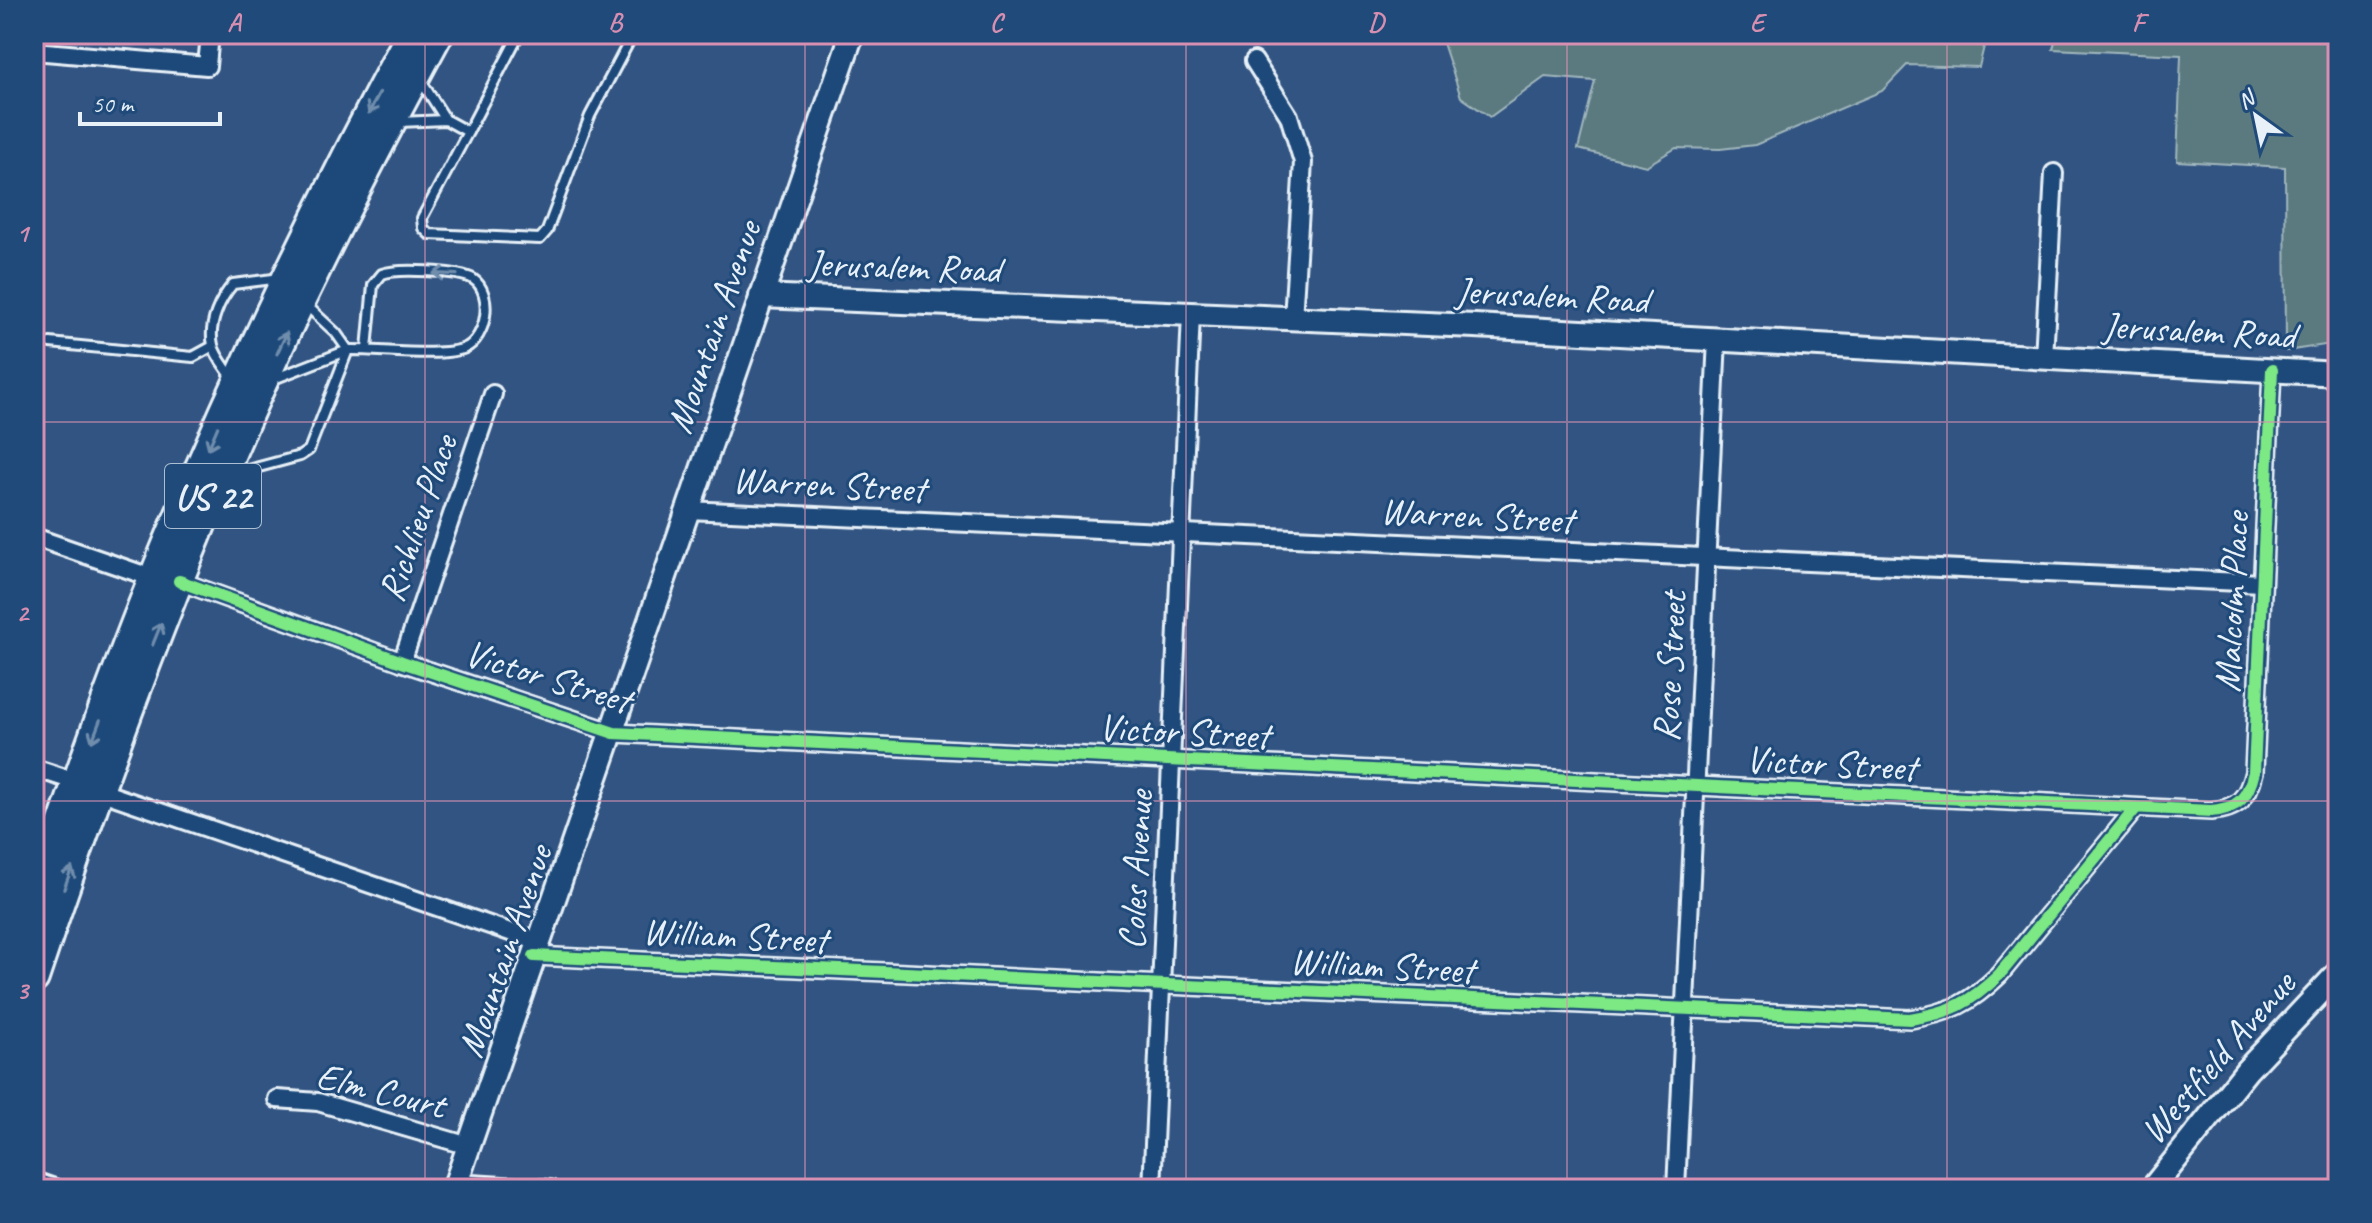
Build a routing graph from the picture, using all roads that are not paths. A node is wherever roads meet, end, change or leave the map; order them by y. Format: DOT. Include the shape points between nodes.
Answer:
graph roads {
  1 [pos="210,34"];
  2 [pos="411,34"];
  3 [pos="438,34"];
  4 [pos="519,34"];
  5 [pos="633,34"];
  6 [pos="852,34"];
  7 [pos="34,51"];
  8 [pos="1254,61"];
  9 [pos="416,74"];
  10 [pos="446,120"];
  11 [pos="391,122"];
  12 [pos="468,132"];
  13 [pos="2054,173"];
  14 [pos="294,289"];
  15 [pos="761,296"];
  16 [pos="1191,314"];
  17 [pos="1293,319"];
  18 [pos="1717,339"];
  19 [pos="50,343"];
  20 [pos="213,346"];
  21 [pos="367,349"];
  22 [pos="348,350"];
  23 [pos="2044,358"];
  24 [pos="2272,370"];
  25 [pos="2338,374"];
  26 [pos="249,384"];
  27 [pos="493,394"];
  28 [pos="221,477"];
  29 [pos="688,510"];
  30 [pos="1182,533"];
  31 [pos="34,537"];
  32 [pos="1707,558"];
  33 [pos="166,580"];
  34 [pos="2262,583"];
  35 [pos="402,662"];
  36 [pos="611,732"];
  37 [pos="1172,760"];
  38 [pos="34,768"];
  39 [pos="1696,786"];
  40 [pos="88,787"];
  41 [pos="2136,808"];
  42 [pos="2211,811"];
  43 [pos="34,908"];
  44 [pos="537,949"];
  45 [pos="2338,973"];
  46 [pos="34,978"];
  47 [pos="1161,985"];
  48 [pos="1685,1009"];
  49 [pos="277,1099"];
  50 [pos="469,1146"];
  51 [pos="34,1181"];
  52 [pos="455,1186"];
  53 [pos="57,1189"];
  54 [pos="550,1189"];
  55 [pos="1152,1189"];
  56 [pos="1676,1189"];
  57 [pos="2152,1189"];
  1 -- 7 [label="street" via="207,66"];
  2 -- 14 [label="highway, US 22, one-way"];
  3 -- 9 [label="highway, US 22"];
  4 -- 12 [label="lane"];
  5 -- 12 [label="lane" via="590,116 540,239 433,236 423,228 422,218"];
  6 -- 15 [label="street, Mountain Avenue"];
  8 -- 17 [label="street" via="1289,116 1303,162"];
  9 -- 10 [label="lane"];
  9 -- 11 [label="highway, US 22"];
  10 -- 11 [label="lane"];
  10 -- 12 [label="lane"];
  11 -- 14 [label="highway, US 22"];
  13 -- 23 [label="street"];
  14 -- 20 [label="lane" via="233,284 219,305"];
  14 -- 22 [label="lane"];
  14 -- 26 [label="highway, US 22"];
  15 -- 16 [label="street, Jerusalem Road"];
  15 -- 29 [label="street, Mountain Avenue"];
  16 -- 17 [label="street, Jerusalem Road"];
  16 -- 30 [label="street, Coles Avenue"];
  17 -- 18 [label="street, Jerusalem Road"];
  18 -- 23 [label="street, Jerusalem Road"];
  18 -- 32 [label="street, Rose Street"];
  19 -- 20 [label="lane" via="193,357"];
  20 -- 26 [label="lane"];
  21 -- 21 [label="lane, one-way" via="448,352 468,347 480,333 485,315 477,281 466,275 382,274 373,285"];
  21 -- 22 [label="lane"];
  22 -- 26 [label="lane"];
  22 -- 28 [label="lane" via="309,450"];
  23 -- 24 [label="street, Jerusalem Road"];
  24 -- 25 [label="street, Jerusalem Road"];
  24 -- 34 [label="street, Malcolm Place"];
  26 -- 28 [label="highway, US 22"];
  26 -- 33 [label="highway, US 22, one-way"];
  27 -- 35 [label="street, Richlieu Place"];
  28 -- 33 [label="highway, US 22"];
  29 -- 30 [label="street, Warren Street"];
  29 -- 36 [label="street, Mountain Avenue"];
  30 -- 32 [label="street, Warren Street"];
  30 -- 37 [label="street, Coles Avenue"];
  31 -- 33 [label="street, Victor Street"];
  32 -- 34 [label="street, Warren Street"];
  32 -- 39 [label="street, Rose Street"];
  33 -- 35 [label="street, Victor Street"];
  33 -- 40 [label="highway, US 22" via="142,671"];
  34 -- 42 [label="street, Malcolm Place" via="2251,786 2235,805"];
  35 -- 36 [label="street, Victor Street"];
  36 -- 37 [label="street, Victor Street"];
  36 -- 44 [label="street, Mountain Avenue"];
  37 -- 39 [label="street, Victor Street"];
  37 -- 47 [label="street, Coles Avenue"];
  38 -- 40 [label="street, William Street"];
  39 -- 41 [label="street, Victor Street"];
  39 -- 48 [label="street, Rose Street"];
  40 -- 43 [label="highway, US 22"];
  40 -- 44 [label="street, William Street"];
  46 -- 40 [label="highway, US 22, one-way"];
  41 -- 42 [label="street, Victor Street"];
  41 -- 48 [label="street, William Street" via="1999,975 1959,1006 1910,1019"];
  44 -- 47 [label="street, William Street"];
  44 -- 50 [label="street, Mountain Avenue"];
  45 -- 57 [label="street, Westfield Avenue" via="2247,1070"];
  47 -- 48 [label="street, William Street"];
  47 -- 55 [label="street, Coles Avenue"];
  48 -- 56 [label="street, Rose Street"];
  49 -- 50 [label="street, Elm Court" via="318,1102"];
  50 -- 52 [label="street, Mountain Avenue"];
  51 -- 53 [label="street"];
  52 -- 54 [label="street"];
}
